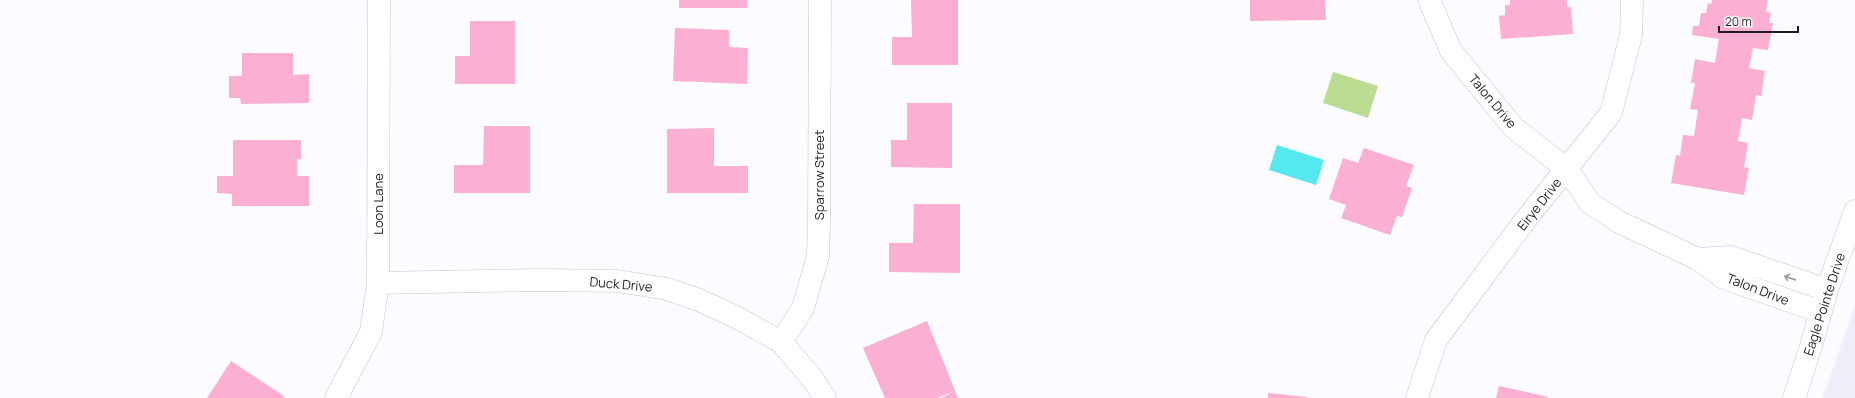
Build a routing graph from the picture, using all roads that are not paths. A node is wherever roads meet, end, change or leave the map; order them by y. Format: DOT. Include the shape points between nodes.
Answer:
graph roads {
  1 [pos="379,0"];
  2 [pos="820,0"];
  3 [pos="1429,0"];
  4 [pos="1632,0"];
  5 [pos="1567,169"];
  6 [pos="1855,211"];
  7 [pos="1698,258"];
  8 [pos="378,283"];
  9 [pos="1827,290"];
  10 [pos="1821,312"];
  11 [pos="781,342"];
  12 [pos="336,398"];
  13 [pos="825,398"];
  14 [pos="1417,398"];
  15 [pos="1794,398"];
  1 -- 8 [label="street, Loon Lane"];
  2 -- 11 [label="street, Sparrow Street" via="818,256 804,308"];
  3 -- 5 [label="street, Talon Drive" via="1451,51 1514,128"];
  4 -- 5 [label="street, Eirye Drive" via="1631,35 1611,113"];
  5 -- 7 [label="street, Talon Drive" via="1590,203 1619,222"];
  5 -- 14 [label="street, Eirye Drive" via="1436,340"];
  6 -- 9 [label="street, Eagle Pointe Drive"];
  9 -- 7 [label="street, Talon Drive, one-way" via="1731,258"];
  7 -- 10 [label="street, Talon Drive" via="1724,278"];
  8 -- 11 [label="street, Duck Drive" via="542,280 618,281 640,284 667,289 699,300"];
  8 -- 12 [label="street, Loon Lane" via="371,332"];
  9 -- 10 [label="street, Eagle Pointe Drive"];
  10 -- 15 [label="street, Eagle Pointe Drive"];
  11 -- 13 [label="street, Duck Drive" via="812,378"];
}
